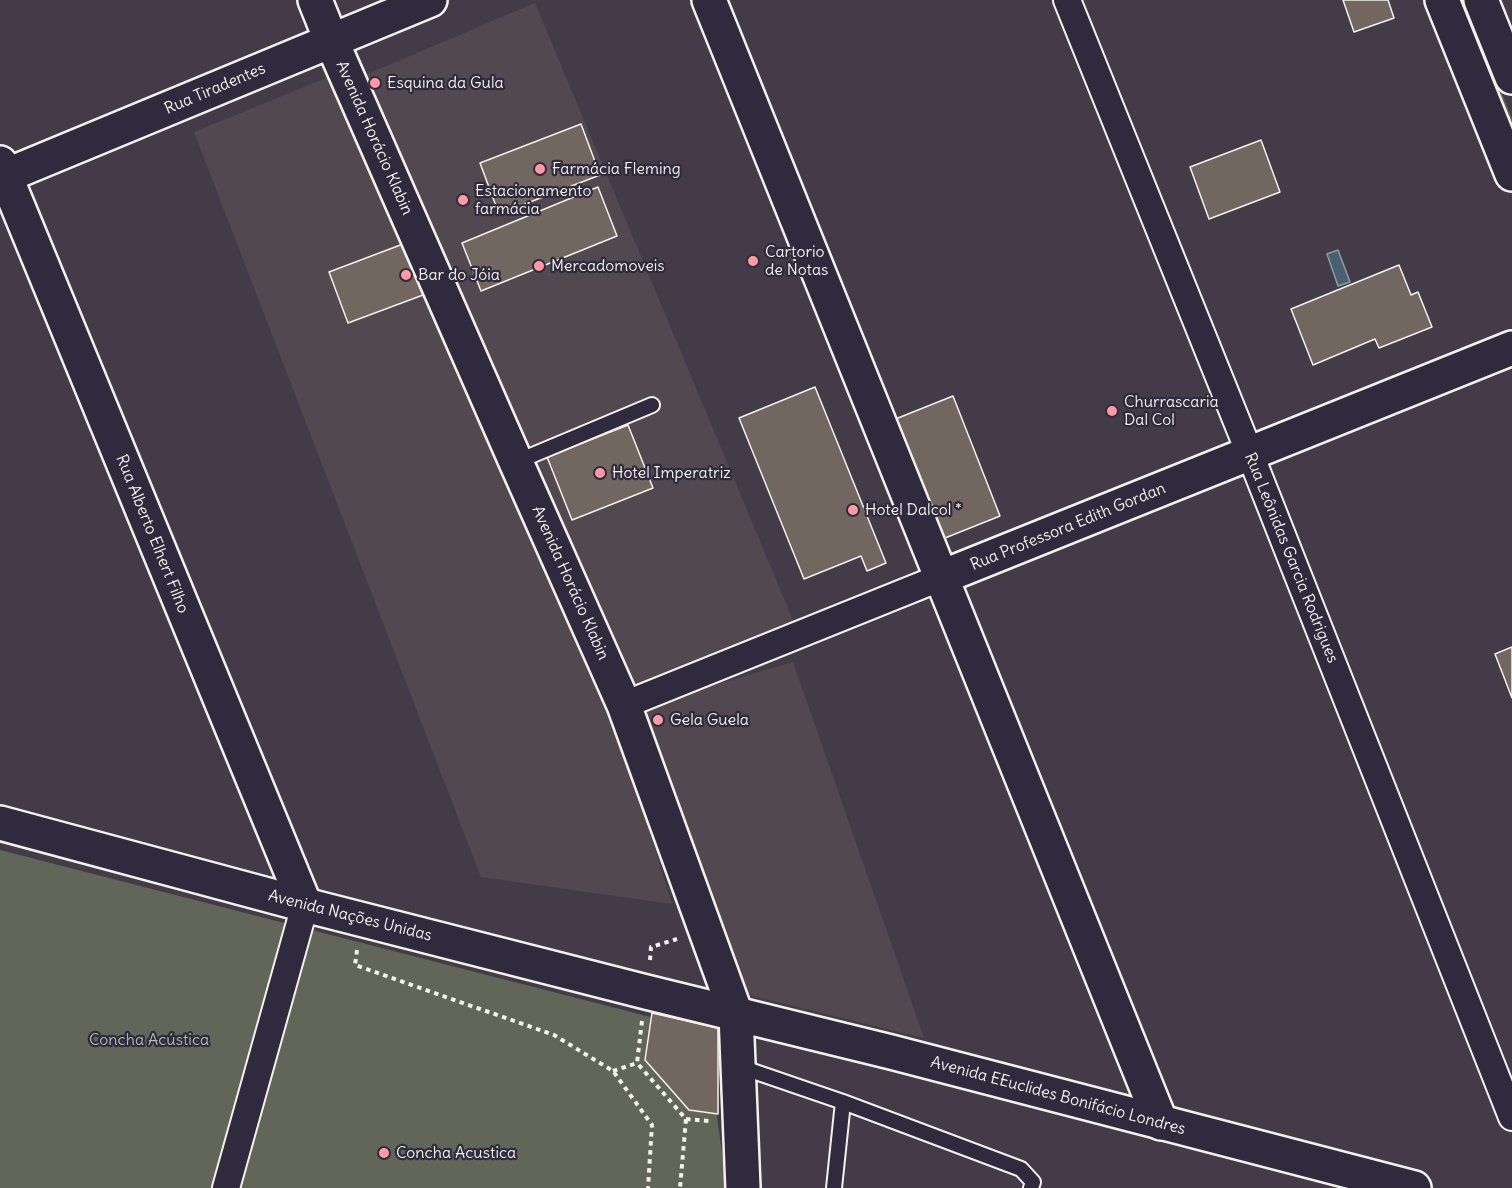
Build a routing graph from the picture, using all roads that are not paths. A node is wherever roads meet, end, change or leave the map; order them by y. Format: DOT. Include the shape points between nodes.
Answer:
graph roads {
  1 [pos="315,0"];
  2 [pos="430,0"];
  3 [pos="709,0"];
  4 [pos="1067,0"];
  5 [pos="1442,0"];
  6 [pos="1480,0"];
  7 [pos="331,40"];
  8 [pos="1512,77"];
  9 [pos="2,173"];
  10 [pos="1512,174"];
  11 [pos="1512,348"];
  12 [pos="652,405"];
  13 [pos="1250,454"];
  14 [pos="516,462"];
  15 [pos="942,577"];
  16 [pos="624,705"];
  17 [pos="0,823"];
  18 [pos="305,905"];
  19 [pos="702,1006"];
  20 [pos="736,1014"];
  21 [pos="738,1066"];
  22 [pos="843,1102"];
  23 [pos="1512,1117"];
  24 [pos="1161,1123"];
  25 [pos="226,1188"];
  26 [pos="743,1188"];
  27 [pos="834,1188"];
  28 [pos="1031,1188"];
  29 [pos="1414,1188"];
  1 -- 7 [label="street, Avenida Horácio Klabin"];
  2 -- 7 [label="street, Rua Tiradentes"];
  3 -- 15 [label="street"];
  4 -- 13 [label="street, Rua Leônidas Garcia Rodrigues"];
  5 -- 10 [label="street"];
  6 -- 8 [label="street"];
  7 -- 9 [label="street, Rua Tiradentes"];
  7 -- 14 [label="street, Avenida Horácio Klabin"];
  9 -- 18 [label="street, Rua Alberto Elhert Filho"];
  11 -- 13 [label="street, Rua Professora Edith Gordan"];
  12 -- 14 [label="lane"];
  13 -- 15 [label="street, Rua Professora Edith Gordan"];
  13 -- 23 [label="street, Rua Leônidas Garcia Rodrigues"];
  14 -- 16 [label="street, Avenida Horácio Klabin"];
  15 -- 16 [label="street, Rua Professora Edith Gordan"];
  15 -- 24 [label="street"];
  16 -- 20 [label="street, Avenida Horácio Klabin"];
  17 -- 18 [label="street, Avenida Nações Unidas"];
  18 -- 19 [label="street, Avenida Nações Unidas" via="644,1004"];
  18 -- 25 [label="street"];
  19 -- 20 [label="street, Avenida EEuclides Bonifácio Londres"];
  20 -- 21 [label="street, Avenida Horácio Klabin"];
  20 -- 24 [label="street, Avenida EEuclides Bonifácio Londres"];
  21 -- 22 [label="lane"];
  21 -- 26 [label="street, Avenida Horácio Klabin"];
  22 -- 27 [label="lane"];
  22 -- 28 [label="lane" via="1022,1169 1033,1182"];
  24 -- 29 [label="street, Avenida EEuclides Bonifácio Londres"];
}
